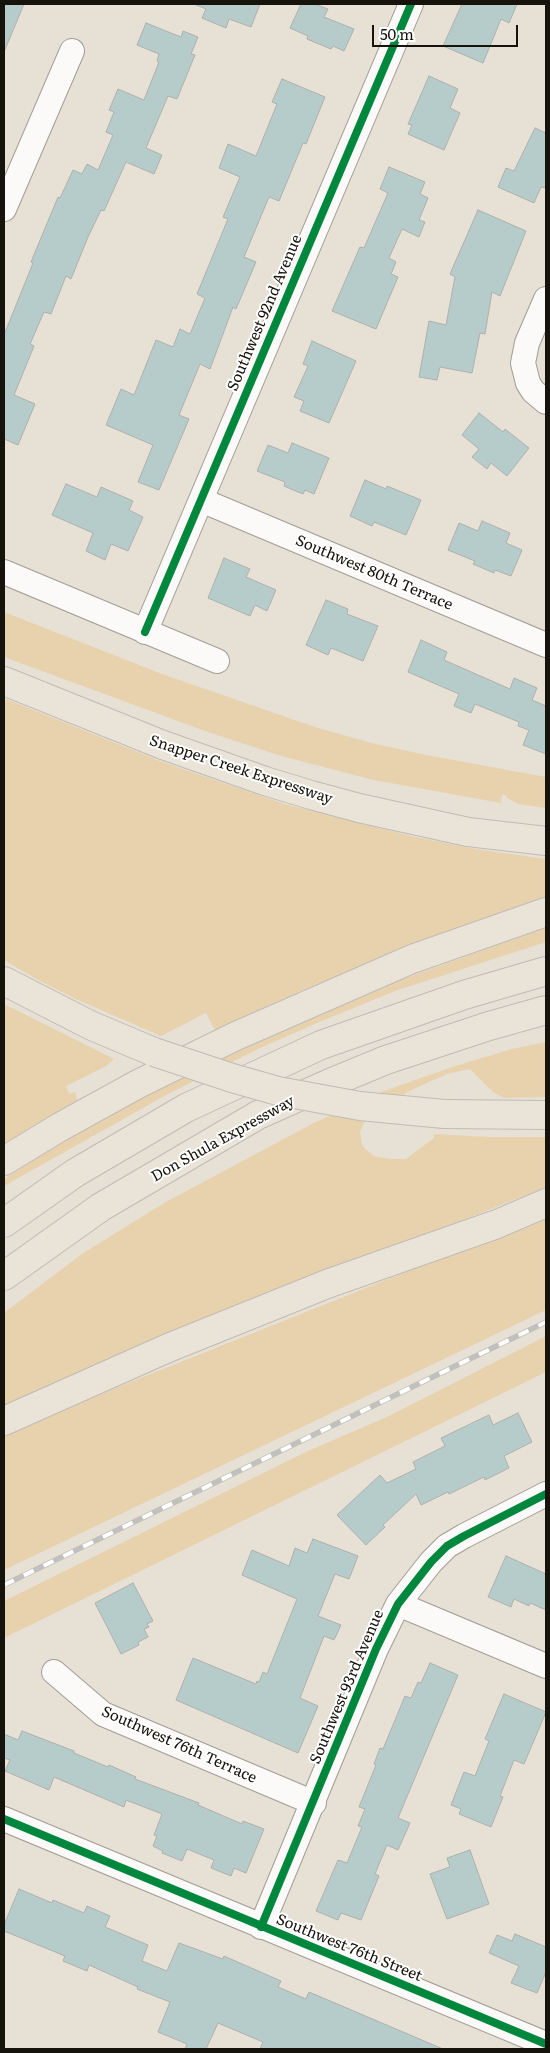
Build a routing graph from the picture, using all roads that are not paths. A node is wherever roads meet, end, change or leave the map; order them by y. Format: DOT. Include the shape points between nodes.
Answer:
graph roads {
  1 [pos="411,4"];
  2 [pos="72,51"];
  3 [pos="4,209"];
  4 [pos="546,299"];
  5 [pos="546,402"];
  6 [pos="201,500"];
  7 [pos="4,572"];
  8 [pos="144,632"];
  9 [pos="546,645"];
  10 [pos="217,661"];
  11 [pos="4,680"];
  12 [pos="546,826"];
  13 [pos="468,832"];
  14 [pos="546,840"];
  15 [pos="546,912"];
  16 [pos="546,971"];
  17 [pos="4,981"];
  18 [pos="546,1010"];
  19 [pos="546,1115"];
  20 [pos="4,1161"];
  21 [pos="546,1203"];
  22 [pos="4,1223"];
  23 [pos="4,1276"];
  24 [pos="4,1421"];
  25 [pos="546,1494"];
  26 [pos="398,1604"];
  27 [pos="546,1666"];
  28 [pos="54,1672"];
  29 [pos="314,1803"];
  30 [pos="4,1819"];
  31 [pos="262,1926"];
  32 [pos="546,2044"];
  1 -- 6 [label="street, Southwest 92nd Avenue"];
  2 -- 3 [label="street"];
  4 -- 5 [label="street" via="523,363 528,383"];
  6 -- 8 [label="street, Southwest 92nd Avenue"];
  6 -- 9 [label="street, Southwest 80th Terrace"];
  7 -- 8 [label="street"];
  8 -- 10 [label="street"];
  11 -- 13 [label="highway, Snapper Creek Expressway" via="163,745 265,781 359,808"];
  12 -- 13 [label="highway"];
  13 -- 14 [label="highway, Snapper Creek Expressway"];
  15 -- 20 [label="highway" via="412,960 212,1048 129,1089"];
  16 -- 22 [label="highway" via="321,1044 186,1108 75,1173"];
  17 -- 19 [label="highway, bridge" via="92,1026 154,1052 278,1091 360,1106 444,1114"];
  18 -- 23 [label="highway, Don Shula Expressway" via="386,1060 258,1116 101,1207"];
  21 -- 24 [label="highway" via="497,1224 327,1284 168,1348"];
  25 -- 26 [label="street, Southwest 93rd Avenue" via="447,1546"];
  26 -- 27 [label="street"];
  26 -- 29 [label="street, Southwest 93rd Avenue" via="376,1649"];
  28 -- 29 [label="street, Southwest 76th Terrace" via="103,1714"];
  29 -- 31 [label="street, Southwest 93rd Avenue"];
  30 -- 31 [label="street, Southwest 76th Street"];
  31 -- 32 [label="street, Southwest 76th Street"];
}
